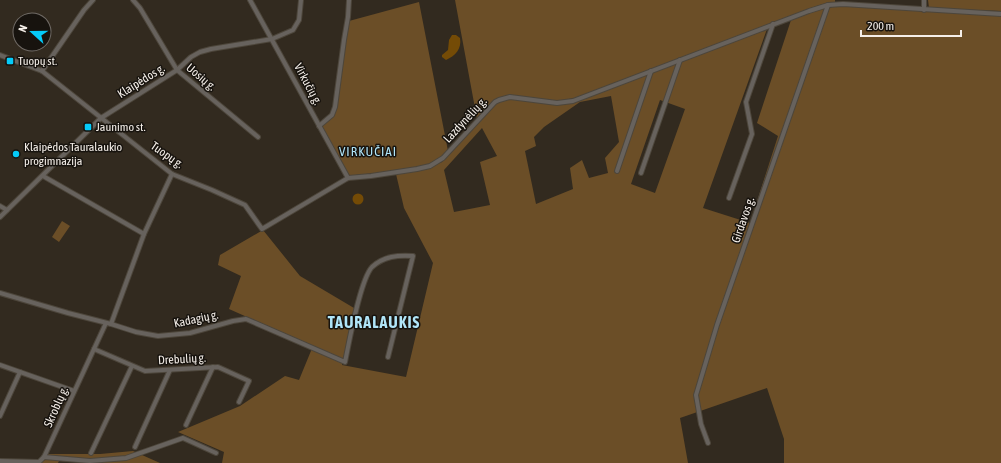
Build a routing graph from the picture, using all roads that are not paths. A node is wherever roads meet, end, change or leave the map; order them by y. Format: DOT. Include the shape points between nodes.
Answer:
graph roads {
  1 [pos="93,0"];
  2 [pos="133,0"];
  3 [pos="250,0"];
  4 [pos="301,0"];
  5 [pos="349,0"];
  6 [pos="924,0"];
  7 [pos="828,5"];
  8 [pos="924,10"];
  9 [pos="1001,14"];
  10 [pos="773,24"];
  11 [pos="272,39"];
  12 [pos="0,55"];
  13 [pos="680,60"];
  14 [pos="177,70"];
  15 [pos="42,71"];
  16 [pos="650,71"];
  17 [pos="101,118"];
  18 [pos="319,126"];
  19 [pos="258,137"];
  20 [pos="617,171"];
  21 [pos="641,173"];
  22 [pos="172,174"];
  23 [pos="43,176"];
  24 [pos="348,178"];
  25 [pos="729,198"];
  26 [pos="0,206"];
  27 [pos="7,210"];
  28 [pos="0,217"];
  29 [pos="262,230"];
  30 [pos="144,234"];
  31 [pos="0,293"];
  32 [pos="109,323"];
  33 [pos="94,349"];
  34 [pos="388,357"];
  35 [pos="0,365"];
  36 [pos="132,366"];
  37 [pos="213,367"];
  38 [pos="170,370"];
  39 [pos="20,372"];
  40 [pos="74,392"];
  41 [pos="239,402"];
  42 [pos="0,416"];
  43 [pos="186,426"];
  44 [pos="708,443"];
  45 [pos="134,447"];
  46 [pos="91,453"];
  47 [pos="216,453"];
  48 [pos="44,457"];
  49 [pos="0,461"];
  50 [pos="90,462"];
  1 -- 15 [label="street"];
  2 -- 14 [label="street, Uosių g."];
  3 -- 11 [label="street, Virkučių g."];
  4 -- 11 [label="street, Klaipėdos g." via="300,20 297,26 287,34"];
  5 -- 18 [label="street" via="335,107 332,116"];
  6 -- 8 [label="street"];
  7 -- 8 [label="street, Lazdynėlių g."];
  7 -- 10 [label="street, Lazdynėlių g."];
  7 -- 44 [label="street, Girdavos g." via="717,324 696,395 701,424"];
  8 -- 9 [label="street, Lazdynėlių g."];
  10 -- 13 [label="street, Lazdynėlių g."];
  10 -- 25 [label="street" via="746,102 752,134"];
  11 -- 14 [label="street, Klaipėdos g." via="200,52"];
  11 -- 18 [label="street, Virkučių g."];
  12 -- 15 [label="street, Tuopų g."];
  13 -- 16 [label="street, Lazdynėlių g."];
  13 -- 21 [label="street"];
  14 -- 17 [label="street, Klaipėdos g."];
  14 -- 19 [label="street, Uosių g."];
  15 -- 17 [label="street, Tuopų g."];
  16 -- 20 [label="street"];
  16 -- 24 [label="street, Lazdynėlių g." via="573,101 557,103 510,97 499,100 438,162 417,169"];
  17 -- 22 [label="street, Tuopų g."];
  17 -- 23 [label="street, Klaipėdos g."];
  18 -- 24 [label="street, Virkučių g."];
  22 -- 29 [label="street, Tuopų g." via="245,205"];
  22 -- 30 [label="street, Skroblų g."];
  23 -- 27 [label="street, Klaipėdos g."];
  23 -- 30 [label="street"];
  24 -- 29 [label="street, Lazdynėlių g."];
  26 -- 27 [label="street"];
  27 -- 28 [label="street, Klaipėdos g."];
  30 -- 32 [label="street, Skroblų g."];
  31 -- 32 [label="street, Kadagių g."];
  32 -- 33 [label="street, Skroblų g."];
  32 -- 34 [label="street, Kadagių g." via="158,336 190,333 246,319 345,362 364,280 372,268 381,261 396,255 413,256"];
  33 -- 36 [label="street, Drebulių g."];
  33 -- 40 [label="street, Skroblų g."];
  35 -- 39 [label="street"];
  36 -- 38 [label="street, Drebulių g." via="145,371"];
  36 -- 46 [label="street"];
  37 -- 38 [label="street, Drebulių g."];
  37 -- 41 [label="street, Drebulių g." via="249,381"];
  37 -- 43 [label="street"];
  38 -- 45 [label="street"];
  39 -- 40 [label="street"];
  39 -- 42 [label="street"];
  40 -- 48 [label="street, Skroblų g."];
  47 -- 50 [label="street" via="183,438 126,458"];
  48 -- 49 [label="street" via="38,462"];
  48 -- 50 [label="street"];
}
